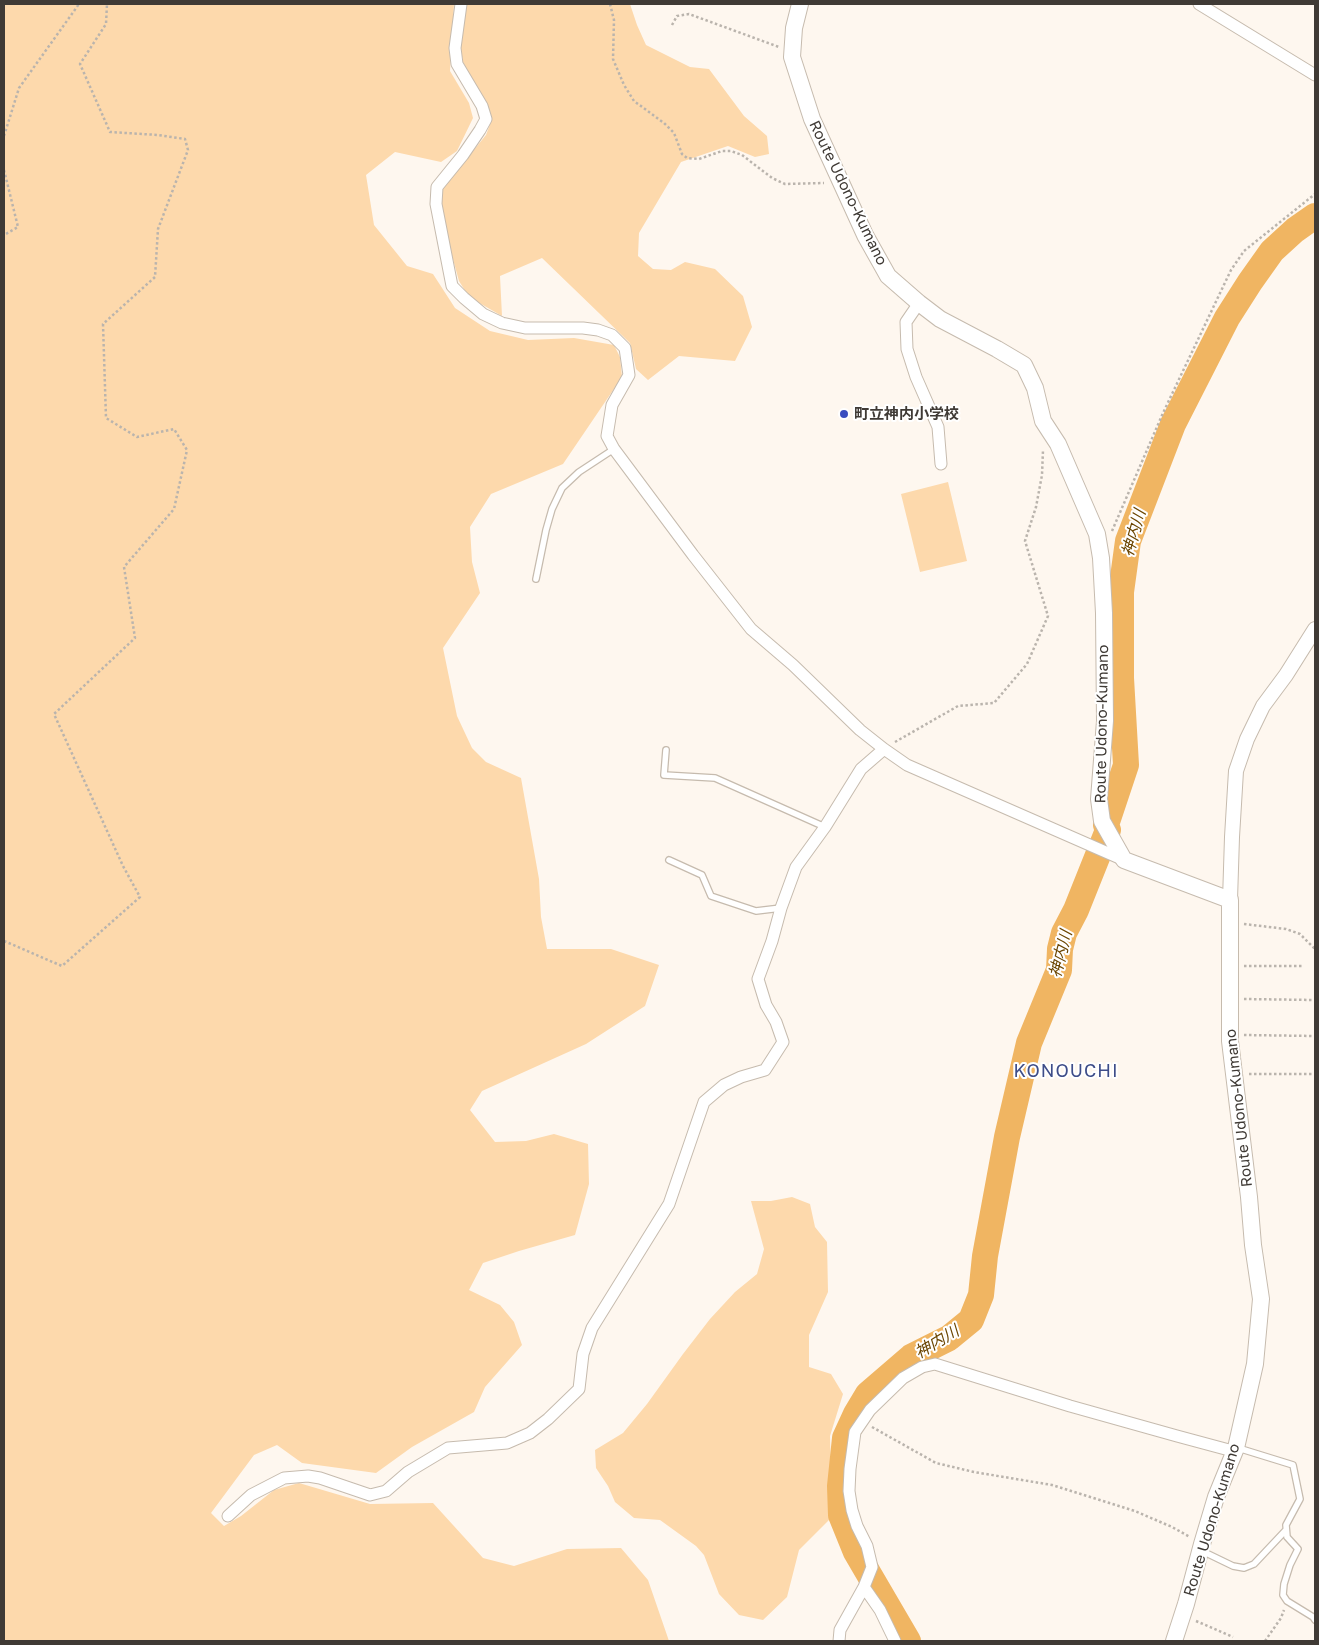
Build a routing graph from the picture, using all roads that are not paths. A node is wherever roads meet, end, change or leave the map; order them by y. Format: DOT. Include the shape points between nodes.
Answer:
graph roads {
  1 [pos="461,4"];
  2 [pos="800,4"];
  3 [pos="1199,4"];
  4 [pos="1315,75"];
  5 [pos="920,303"];
  6 [pos="614,449"];
  7 [pos="941,464"];
  8 [pos="536,579"];
  9 [pos="1315,628"];
  10 [pos="884,749"];
  11 [pos="666,750"];
  12 [pos="825,827"];
  13 [pos="669,860"];
  14 [pos="1124,860"];
  15 [pos="1230,900"];
  16 [pos="781,908"];
  17 [pos="1236,1448"];
  18 [pos="228,1516"];
  19 [pos="1286,1530"];
  20 [pos="1201,1547"];
  21 [pos="864,1587"];
  22 [pos="1315,1620"];
  23 [pos="839,1641"];
  24 [pos="895,1641"];
  25 [pos="1174,1641"];
  1 -- 6 [label="street" via="455,48 457,64 482,106 486,119 437,187 436,204 452,286 483,314 502,323 525,328 598,330 612,335 625,348 629,375 612,405 607,436"];
  2 -- 5 [label="main road, Route Udono-Kumano" via="792,57 812,119 865,235 888,276"];
  3 -- 4 [label="street"];
  5 -- 7 [label="street" via="906,322 908,349 916,377 938,427"];
  5 -- 14 [label="main road, Route Udono-Kumano" via="940,319 1024,365 1044,420 1058,444 1097,534 1104,613 1105,721 1099,799 1102,821"];
  6 -- 8 [label="lane" via="579,472 562,488 552,509"];
  6 -- 10 [label="street" via="751,629"];
  9 -- 15 [label="street" via="1264,706 1247,738 1236,770"];
  10 -- 12 [label="street" via="861,769"];
  10 -- 14 [label="street" via="907,765"];
  11 -- 12 [label="lane" via="664,775 715,778"];
  12 -- 16 [label="street" via="796,867"];
  13 -- 16 [label="lane" via="702,875 711,896 756,911"];
  14 -- 15 [label="main road"];
  15 -- 17 [label="main road, Route Udono-Kumano" via="1233,1074 1261,1299 1255,1364"];
  16 -- 18 [label="street" via="758,979 783,1042 765,1070 724,1085 704,1102 669,1204 592,1328 579,1389 530,1433 507,1443 448,1448 408,1472 386,1491 370,1495 320,1478 284,1478 251,1495"];
  17 -- 19 [label="lane" via="1292,1465 1300,1498"];
  17 -- 20 [label="main road, Route Udono-Kumano" via="1216,1497"];
  17 -- 21 [label="street" via="1229,1450 1177,1436 935,1364 922,1367 903,1378 870,1410 855,1432 849,1492 872,1567"];
  19 -- 20 [label="lane" via="1254,1564 1244,1568 1233,1566"];
  19 -- 22 [label="lane" via="1287,1537 1298,1550 1290,1565 1283,1595 1287,1602"];
  20 -- 25 [label="main road, Route Udono-Kumano"];
  21 -- 23 [label="street" via="840,1630"];
  21 -- 24 [label="street"];
}
